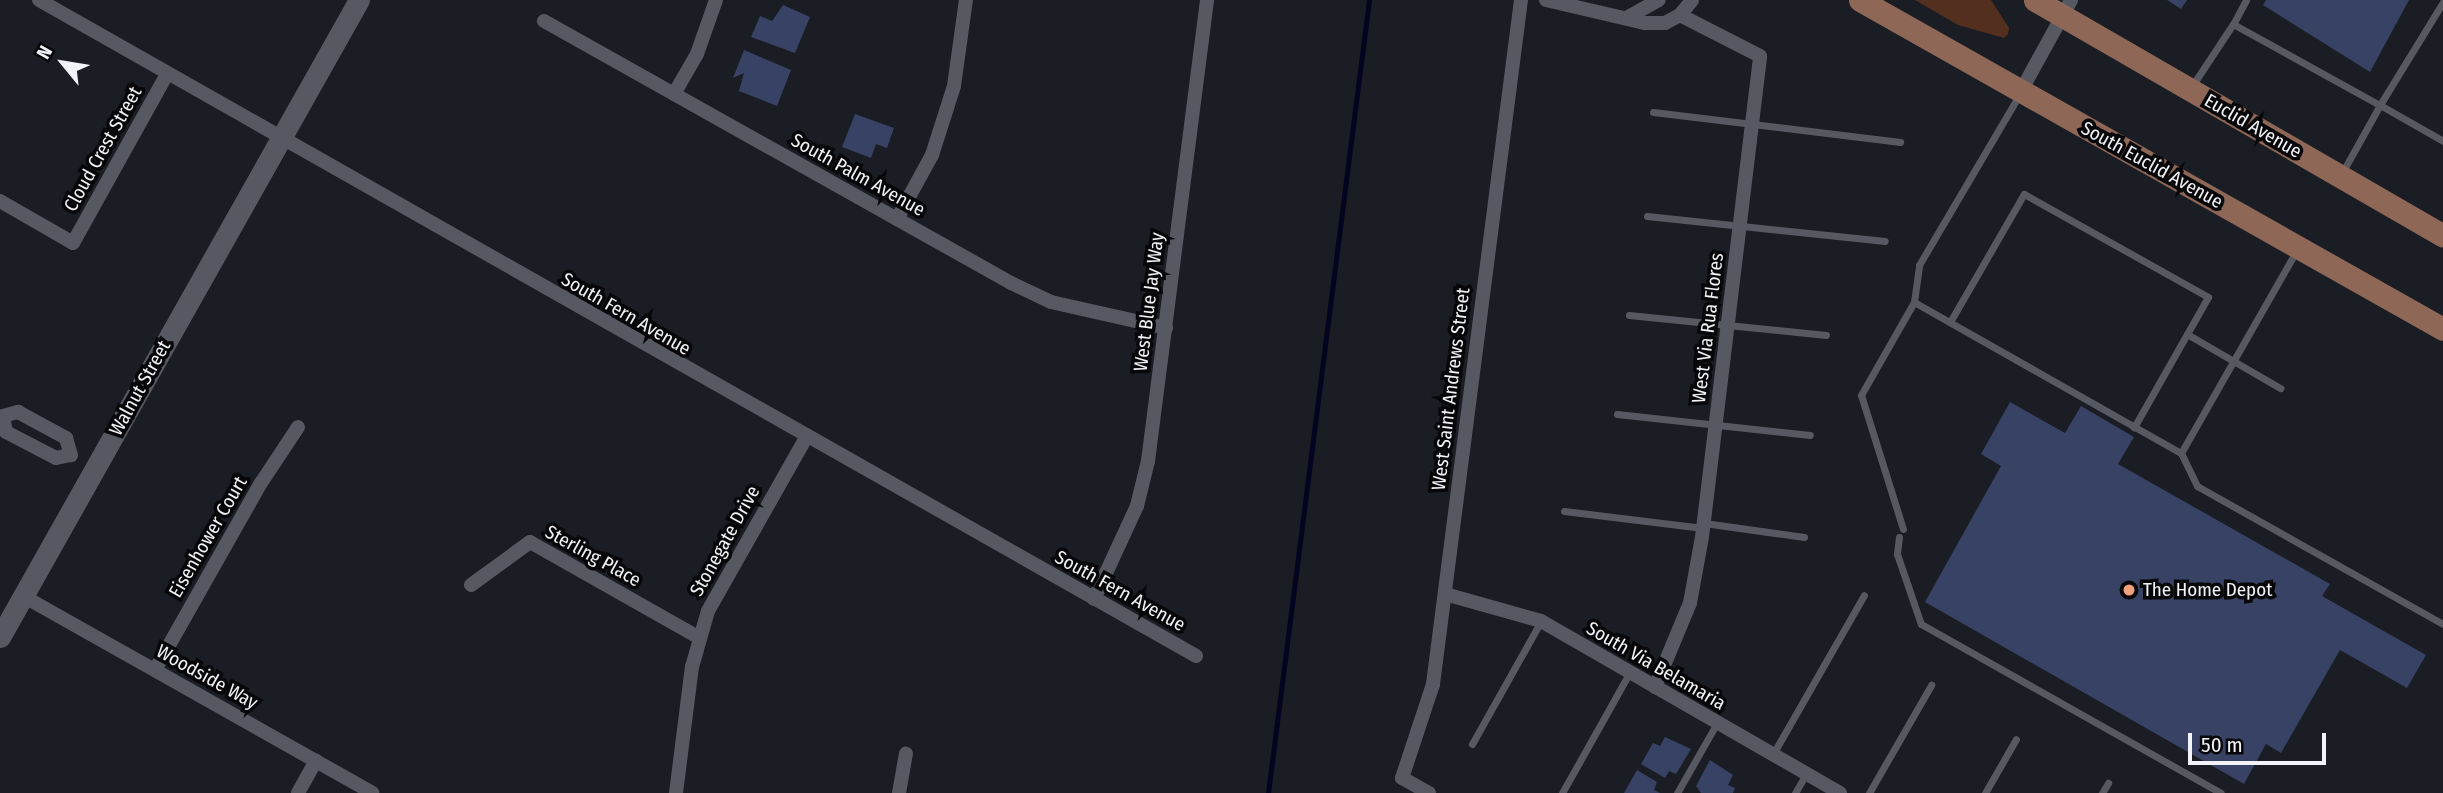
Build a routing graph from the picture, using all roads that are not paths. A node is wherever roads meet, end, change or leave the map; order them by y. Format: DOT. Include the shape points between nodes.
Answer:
graph roads {
  1 [pos="38,0"];
  2 [pos="359,0"];
  3 [pos="716,0"];
  4 [pos="966,0"];
  5 [pos="1207,0"];
  6 [pos="1521,0"];
  7 [pos="1546,0"];
  8 [pos="1660,0"];
  9 [pos="1692,0"];
  10 [pos="1860,0"];
  11 [pos="2035,0"];
  12 [pos="2246,0"];
  13 [pos="2443,2"];
  14 [pos="2067,8"];
  15 [pos="1680,15"];
  16 [pos="1628,17"];
  17 [pos="544,21"];
  18 [pos="2233,24"];
  19 [pos="167,74"];
  20 [pos="2190,89"];
  21 [pos="2021,91"];
  22 [pos="674,94"];
  23 [pos="2380,105"];
  24 [pos="1653,112"];
  25 [pos="1751,126"];
  26 [pos="279,139"];
  27 [pos="2443,141"];
  28 [pos="1900,142"];
  29 [pos="2340,177"];
  30 [pos="0,201"];
  31 [pos="1647,216"];
  32 [pos="897,219"];
  33 [pos="1739,228"];
  34 [pos="2443,236"];
  35 [pos="1885,241"];
  36 [pos="2298,248"];
  37 [pos="1914,302"];
  38 [pos="1629,315"];
  39 [pos="1950,322"];
  40 [pos="1728,325"];
  41 [pos="1166,328"];
  42 [pos="2443,329"];
  43 [pos="2187,334"];
  44 [pos="1826,335"];
  45 [pos="2233,361"];
  46 [pos="2280,388"];
  47 [pos="1617,414"];
  48 [pos="1,415"];
  49 [pos="1716,425"];
  50 [pos="298,427"];
  51 [pos="2134,427"];
  52 [pos="1810,435"];
  53 [pos="806,438"];
  54 [pos="2181,453"];
  55 [pos="71,454"];
  56 [pos="94,468"];
  57 [pos="1564,512"];
  58 [pos="1704,526"];
  59 [pos="1804,537"];
  60 [pos="471,585"];
  61 [pos="1445,593"];
  62 [pos="1864,595"];
  63 [pos="23,596"];
  64 [pos="1094,599"];
  65 [pos="1541,621"];
  66 [pos="2443,624"];
  67 [pos="0,637"];
  68 [pos="700,638"];
  69 [pos="1196,656"];
  70 [pos="155,670"];
  71 [pos="1630,673"];
  72 [pos="1931,685"];
  73 [pos="1655,687"];
  74 [pos="1717,723"];
  75 [pos="2016,739"];
  76 [pos="1472,744"];
  77 [pos="906,754"];
  78 [pos="1773,755"];
  79 [pos="316,761"];
  80 [pos="1806,774"];
  81 [pos="2108,783"];
  82 [pos="298,793"];
  83 [pos="372,793"];
  84 [pos="676,793"];
  85 [pos="899,793"];
  86 [pos="1429,793"];
  87 [pos="1562,793"];
  88 [pos="1677,793"];
  89 [pos="1795,793"];
  90 [pos="1840,793"];
  91 [pos="1869,793"];
  92 [pos="1985,793"];
  93 [pos="2102,793"];
  94 [pos="2221,793"];
  1 -- 19 [label="street, South Fern Avenue"];
  2 -- 26 [label="street, Walnut Street"];
  3 -- 22 [label="street" via="697,54"];
  4 -- 32 [label="street" via="954,86 932,155"];
  5 -- 41 [label="street, West Blue Jay Way"];
  6 -- 61 [label="street, West Saint Andrews Street"];
  7 -- 16 [label="street"];
  8 -- 16 [label="street"];
  9 -- 15 [label="street"];
  10 -- 21 [label="main road, South Euclid Avenue"];
  11 -- 14 [label="main road"];
  12 -- 18 [label="lane"];
  13 -- 23 [label="lane"];
  14 -- 20 [label="main road, Euclid Avenue"];
  14 -- 21 [label="street"];
  15 -- 16 [label="street" via="1665,23"];
  15 -- 25 [label="street, West Via Rua Flores" via="1760,55"];
  17 -- 22 [label="street, South Palm Avenue"];
  18 -- 20 [label="lane"];
  18 -- 23 [label="lane"];
  19 -- 26 [label="street, South Fern Avenue"];
  19 -- 30 [label="street, Cloud Crest Street" via="72,243"];
  20 -- 29 [label="main road, Euclid Avenue"];
  21 -- 36 [label="main road, South Euclid Avenue"];
  21 -- 37 [label="lane" via="1919,265"];
  22 -- 32 [label="street, South Palm Avenue"];
  23 -- 27 [label="lane"];
  23 -- 29 [label="lane"];
  24 -- 25 [label="lane"];
  25 -- 28 [label="lane"];
  25 -- 33 [label="street, West Via Rua Flores"];
  26 -- 53 [label="street, South Fern Avenue"];
  26 -- 56 [label="street, Walnut Street"];
  29 -- 34 [label="main road, Euclid Avenue"];
  31 -- 33 [label="lane"];
  32 -- 41 [label="street, South Palm Avenue" via="1051,302"];
  33 -- 35 [label="lane"];
  33 -- 40 [label="street, West Via Rua Flores"];
  36 -- 42 [label="main road, South Euclid Avenue"];
  36 -- 45 [label="lane"];
  37 -- 39 [label="lane"];
  37 -- 94 [label="lane" via="1861,395 1901,533 1897,554 1921,624"];
  38 -- 40 [label="lane"];
  39 -- 43 [label="lane" via="2024,194 2208,297"];
  39 -- 51 [label="lane"];
  40 -- 44 [label="lane"];
  40 -- 49 [label="street, West Via Rua Flores"];
  41 -- 64 [label="street, West Blue Jay Way" via="1148,461 1137,506"];
  43 -- 45 [label="lane"];
  43 -- 51 [label="lane"];
  45 -- 46 [label="lane"];
  45 -- 54 [label="lane"];
  47 -- 49 [label="lane"];
  48 -- 55 [label="street" via="18,412 66,438"];
  48 -- 55 [label="street" via="6,432 56,458"];
  49 -- 52 [label="lane"];
  49 -- 58 [label="street, West Via Rua Flores"];
  50 -- 70 [label="street, Eisenhower Court"];
  51 -- 54 [label="lane"];
  53 -- 64 [label="street, South Fern Avenue"];
  53 -- 68 [label="street, Stonegate Drive" via="720,586"];
  54 -- 66 [label="lane" via="2197,486"];
  55 -- 56 [label="street"];
  56 -- 63 [label="street, Walnut Street"];
  57 -- 58 [label="lane"];
  58 -- 59 [label="lane"];
  58 -- 73 [label="street, West Via Rua Flores" via="1690,603"];
  60 -- 68 [label="street, Sterling Place" via="530,542"];
  61 -- 65 [label="street, South Via Belamaria"];
  61 -- 86 [label="street, West Saint Andrews Street" via="1433,684 1402,778"];
  62 -- 78 [label="lane"];
  63 -- 67 [label="street, Walnut Street"];
  63 -- 70 [label="street, Woodside Way"];
  64 -- 69 [label="street, South Fern Avenue"];
  65 -- 71 [label="street, South Via Belamaria"];
  65 -- 76 [label="lane"];
  68 -- 84 [label="street, Stonegate Drive"];
  70 -- 79 [label="street, Woodside Way"];
  71 -- 73 [label="street, South Via Belamaria"];
  71 -- 87 [label="lane"];
  72 -- 91 [label="lane"];
  73 -- 74 [label="street, South Via Belamaria"];
  74 -- 78 [label="street, South Via Belamaria"];
  74 -- 88 [label="lane"];
  75 -- 92 [label="lane"];
  77 -- 85 [label="street"];
  78 -- 80 [label="street, South Via Belamaria"];
  79 -- 82 [label="street"];
  79 -- 83 [label="street, Woodside Way"];
  80 -- 89 [label="lane"];
  80 -- 90 [label="street, South Via Belamaria"];
  81 -- 93 [label="lane"];
}
